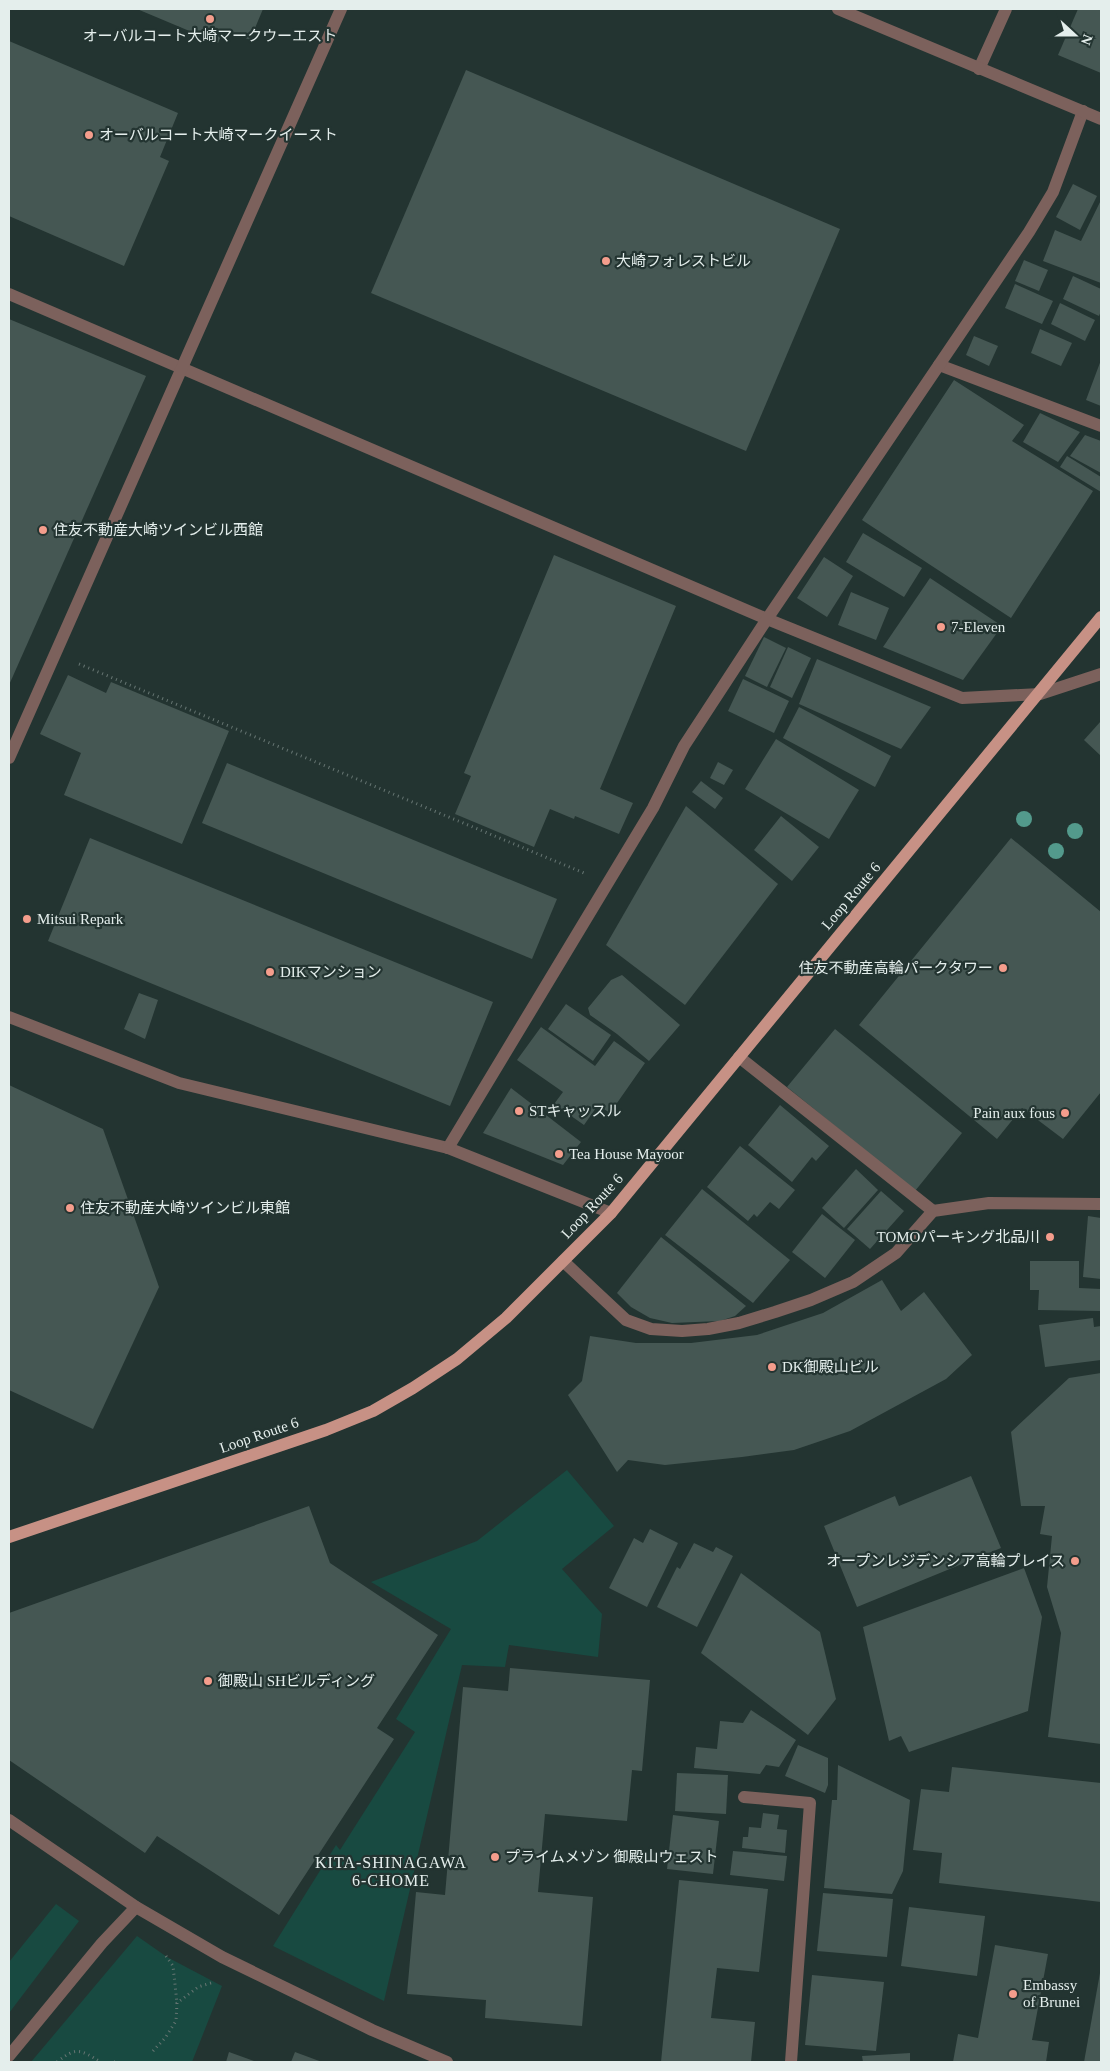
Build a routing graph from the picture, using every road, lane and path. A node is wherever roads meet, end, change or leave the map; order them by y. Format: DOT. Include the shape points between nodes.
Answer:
graph roads {
  1 [pos="341,9"];
  2 [pos="838,9"];
  3 [pos="1006,9"];
  4 [pos="979,69"];
  5 [pos="1082,111"];
  6 [pos="1101,119"];
  7 [pos="9,294"];
  8 [pos="939,365"];
  9 [pos="182,368"];
  10 [pos="1101,426"];
  11 [pos="1101,617"];
  12 [pos="767,619"];
  13 [pos="56,654"];
  14 [pos="1101,674"];
  15 [pos="1040,694"];
  16 [pos="9,758"];
  17 [pos="609,883"];
  18 [pos="9,1016"];
  19 [pos="739,1057"];
  20 [pos="448,1148"];
  21 [pos="1101,1204"];
  22 [pos="933,1211"];
  23 [pos="611,1213"];
  24 [pos="563,1261"];
  25 [pos="9,1537"];
  26 [pos="744,1797"];
  27 [pos="9,1820"];
  28 [pos="136,1907"];
  29 [pos="162,1950"];
  30 [pos="215,1982"];
  31 [pos="176,2003"];
  32 [pos="154,2051"];
  33 [pos="9,2056"];
  34 [pos="57,2062"];
  35 [pos="101,2062"];
  36 [pos="114,2062"];
  37 [pos="118,2062"];
  38 [pos="447,2062"];
  39 [pos="791,2062"];
  1 -- 9 [label="street"];
  2 -- 4 [label="street"];
  3 -- 4 [label="street"];
  4 -- 5 [label="street"];
  5 -- 6 [label="street"];
  5 -- 8 [label="street" via="1052,192 1029,232"];
  7 -- 9 [label="street"];
  8 -- 10 [label="street"];
  8 -- 12 [label="street"];
  9 -- 12 [label="street"];
  9 -- 13 [label="street"];
  11 -- 15 [label="main road, Loop Route 6"];
  12 -- 15 [label="street" via="962,698"];
  12 -- 17 [label="street" via="684,746 653,808"];
  13 -- 16 [label="street"];
  13 -- 17 [label="path"];
  14 -- 15 [label="street"];
  15 -- 19 [label="main road, Loop Route 6"];
  17 -- 20 [label="street"];
  18 -- 20 [label="street" via="179,1083"];
  19 -- 22 [label="street"];
  19 -- 23 [label="main road, Loop Route 6"];
  20 -- 23 [label="street"];
  21 -- 22 [label="street" via="988,1203"];
  22 -- 24 [label="street" via="896,1253 853,1282 784,1309 708,1329 651,1329 626,1320"];
  23 -- 24 [label="main road, Loop Route 6"];
  24 -- 25 [label="main road, Loop Route 6" via="506,1318 457,1359 373,1411 326,1430"];
  26 -- 39 [label="street" via="810,1803"];
  27 -- 28 [label="street"];
  28 -- 33 [label="street" via="102,1943"];
  28 -- 38 [label="street" via="222,1958"];
  29 -- 31 [label="path" via="173,1966"];
  30 -- 31 [label="path" via="198,1986"];
  31 -- 32 [label="path" via="176,2021"];
  34 -- 35 [label="path" via="70,2052 82,2052"];
  36 -- 37 [label="path"];
}
